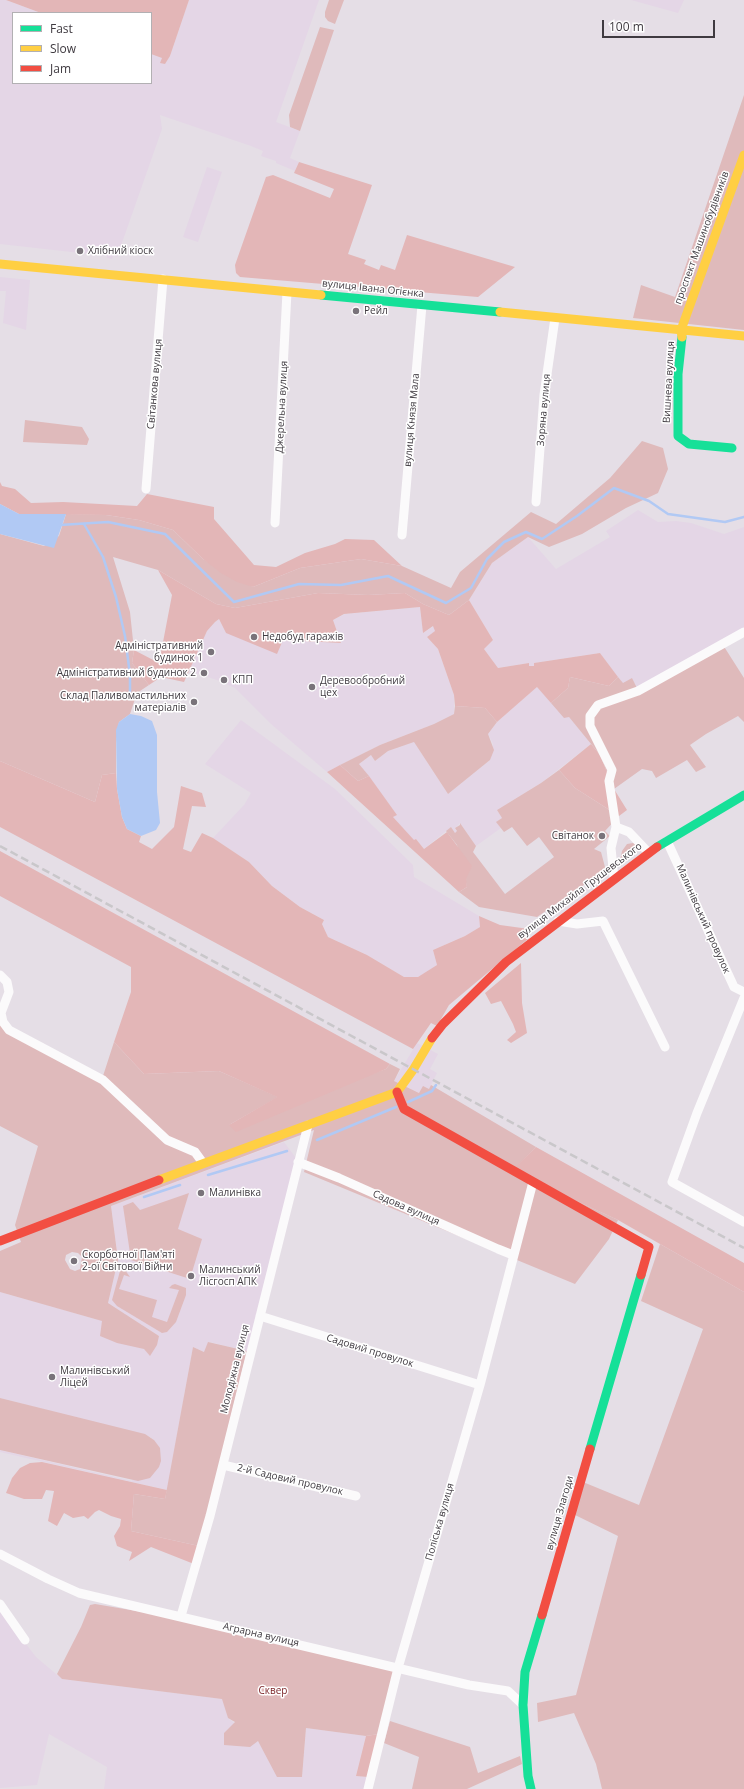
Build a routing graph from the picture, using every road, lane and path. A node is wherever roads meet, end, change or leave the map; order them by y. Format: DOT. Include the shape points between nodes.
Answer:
graph roads {
  1 [pos="744,154"];
  2 [pos="0,264"];
  3 [pos="163,279"];
  4 [pos="287,292"];
  5 [pos="422,305"];
  6 [pos="555,318"];
  7 [pos="681,330"];
  8 [pos="744,336"];
  9 [pos="732,448"];
  10 [pos="146,490"];
  11 [pos="536,502"];
  12 [pos="276,523"];
  13 [pos="402,535"];
  14 [pos="744,632"];
  15 [pos="744,795"];
  16 [pos="616,827"];
  17 [pos="667,841"];
  18 [pos="648,852"];
  19 [pos="614,878"];
  20 [pos="558,921"];
  21 [pos="2,977"];
  22 [pos="744,992"];
  23 [pos="744,998"];
  24 [pos="666,1047"];
  25 [pos="397,1092"];
  26 [pos="308,1125"];
  27 [pos="298,1162"];
  28 [pos="203,1163"];
  29 [pos="533,1182"];
  30 [pos="744,1222"];
  31 [pos="0,1241"];
  32 [pos="513,1254"];
  33 [pos="260,1316"];
  34 [pos="480,1385"];
  35 [pos="223,1465"];
  36 [pos="356,1496"];
  37 [pos="0,1554"];
  38 [pos="0,1604"];
  39 [pos="180,1616"];
  40 [pos="24,1640"];
  41 [pos="398,1668"];
  42 [pos="523,1705"];
  43 [pos="368,1789"];
  44 [pos="531,1789"];
  1 -- 7 [label="street, проспект Машинобудівників"];
  2 -- 3 [label="street, вулиця Івана Огієнка"];
  3 -- 4 [label="street, вулиця Івана Огієнка"];
  3 -- 10 [label="street, Світанкова вулиця"];
  4 -- 5 [label="street, вулиця Івана Огієнка"];
  4 -- 12 [label="street, Джерельна вулиця"];
  5 -- 6 [label="street, вулиця Івана Огієнка"];
  5 -- 13 [label="street, вулиця Князя Мала"];
  6 -- 7 [label="street, вулиця Івана Огієнка"];
  6 -- 11 [label="street, Зоряна вулиця" via="544,395"];
  7 -- 8 [label="street, вулиця Івана Огієнка"];
  7 -- 9 [label="street, Вишнева вулиця" via="678,436 689,444"];
  14 -- 16 [label="street" via="638,691 598,705 590,716 590,726 612,770 610,781"];
  15 -- 17 [label="street, вулиця Михайла Грушевського"];
  16 -- 18 [label="street" via="629,832"];
  16 -- 19 [label="street" via="611,848"];
  17 -- 18 [label="street, вулиця Михайла Грушевського"];
  17 -- 22 [label="street, Малинівський провулок" via="734,987"];
  18 -- 19 [label="street, вулиця Михайла Грушевського"];
  19 -- 20 [label="street, вулиця Михайла Грушевського"];
  20 -- 24 [label="street" via="577,924 603,921"];
  20 -- 25 [label="street, вулиця Михайла Грушевського" via="506,962 443,1024"];
  21 -- 28 [label="street" via="9,992 1,1013 3,1022 9,1030 104,1080 167,1140 195,1152"];
  23 -- 30 [label="street" via="672,1182"];
  25 -- 26 [label="street"];
  25 -- 29 [label="street" via="404,1109"];
  26 -- 27 [label="street, Молодіжна вулиця"];
  26 -- 28 [label="street"];
  27 -- 32 [label="street, Садова вулиця"];
  27 -- 33 [label="street, Молодіжна вулиця"];
  28 -- 31 [label="street"];
  29 -- 32 [label="street, Поліська вулиця"];
  29 -- 42 [label="street, вулиця Злагоди" via="649,1247 525,1672"];
  32 -- 34 [label="street, Поліська вулиця"];
  33 -- 34 [label="street, Садовий провулок"];
  33 -- 35 [label="street, Молодіжна вулиця"];
  34 -- 41 [label="street, Поліська вулиця"];
  35 -- 36 [label="street, 2-й Садовий провулок"];
  35 -- 39 [label="street, Молодіжна вулиця"];
  37 -- 39 [label="street, Аграрна вулиця" via="48,1580 79,1593"];
  38 -- 40 [label="street"];
  39 -- 41 [label="street, Аграрна вулиця"];
  41 -- 42 [label="street, Аграрна вулиця" via="468,1685 508,1691"];
  41 -- 43 [label="street, Поліська вулиця"];
  42 -- 44 [label="street, вулиця Злагоди"];
}
